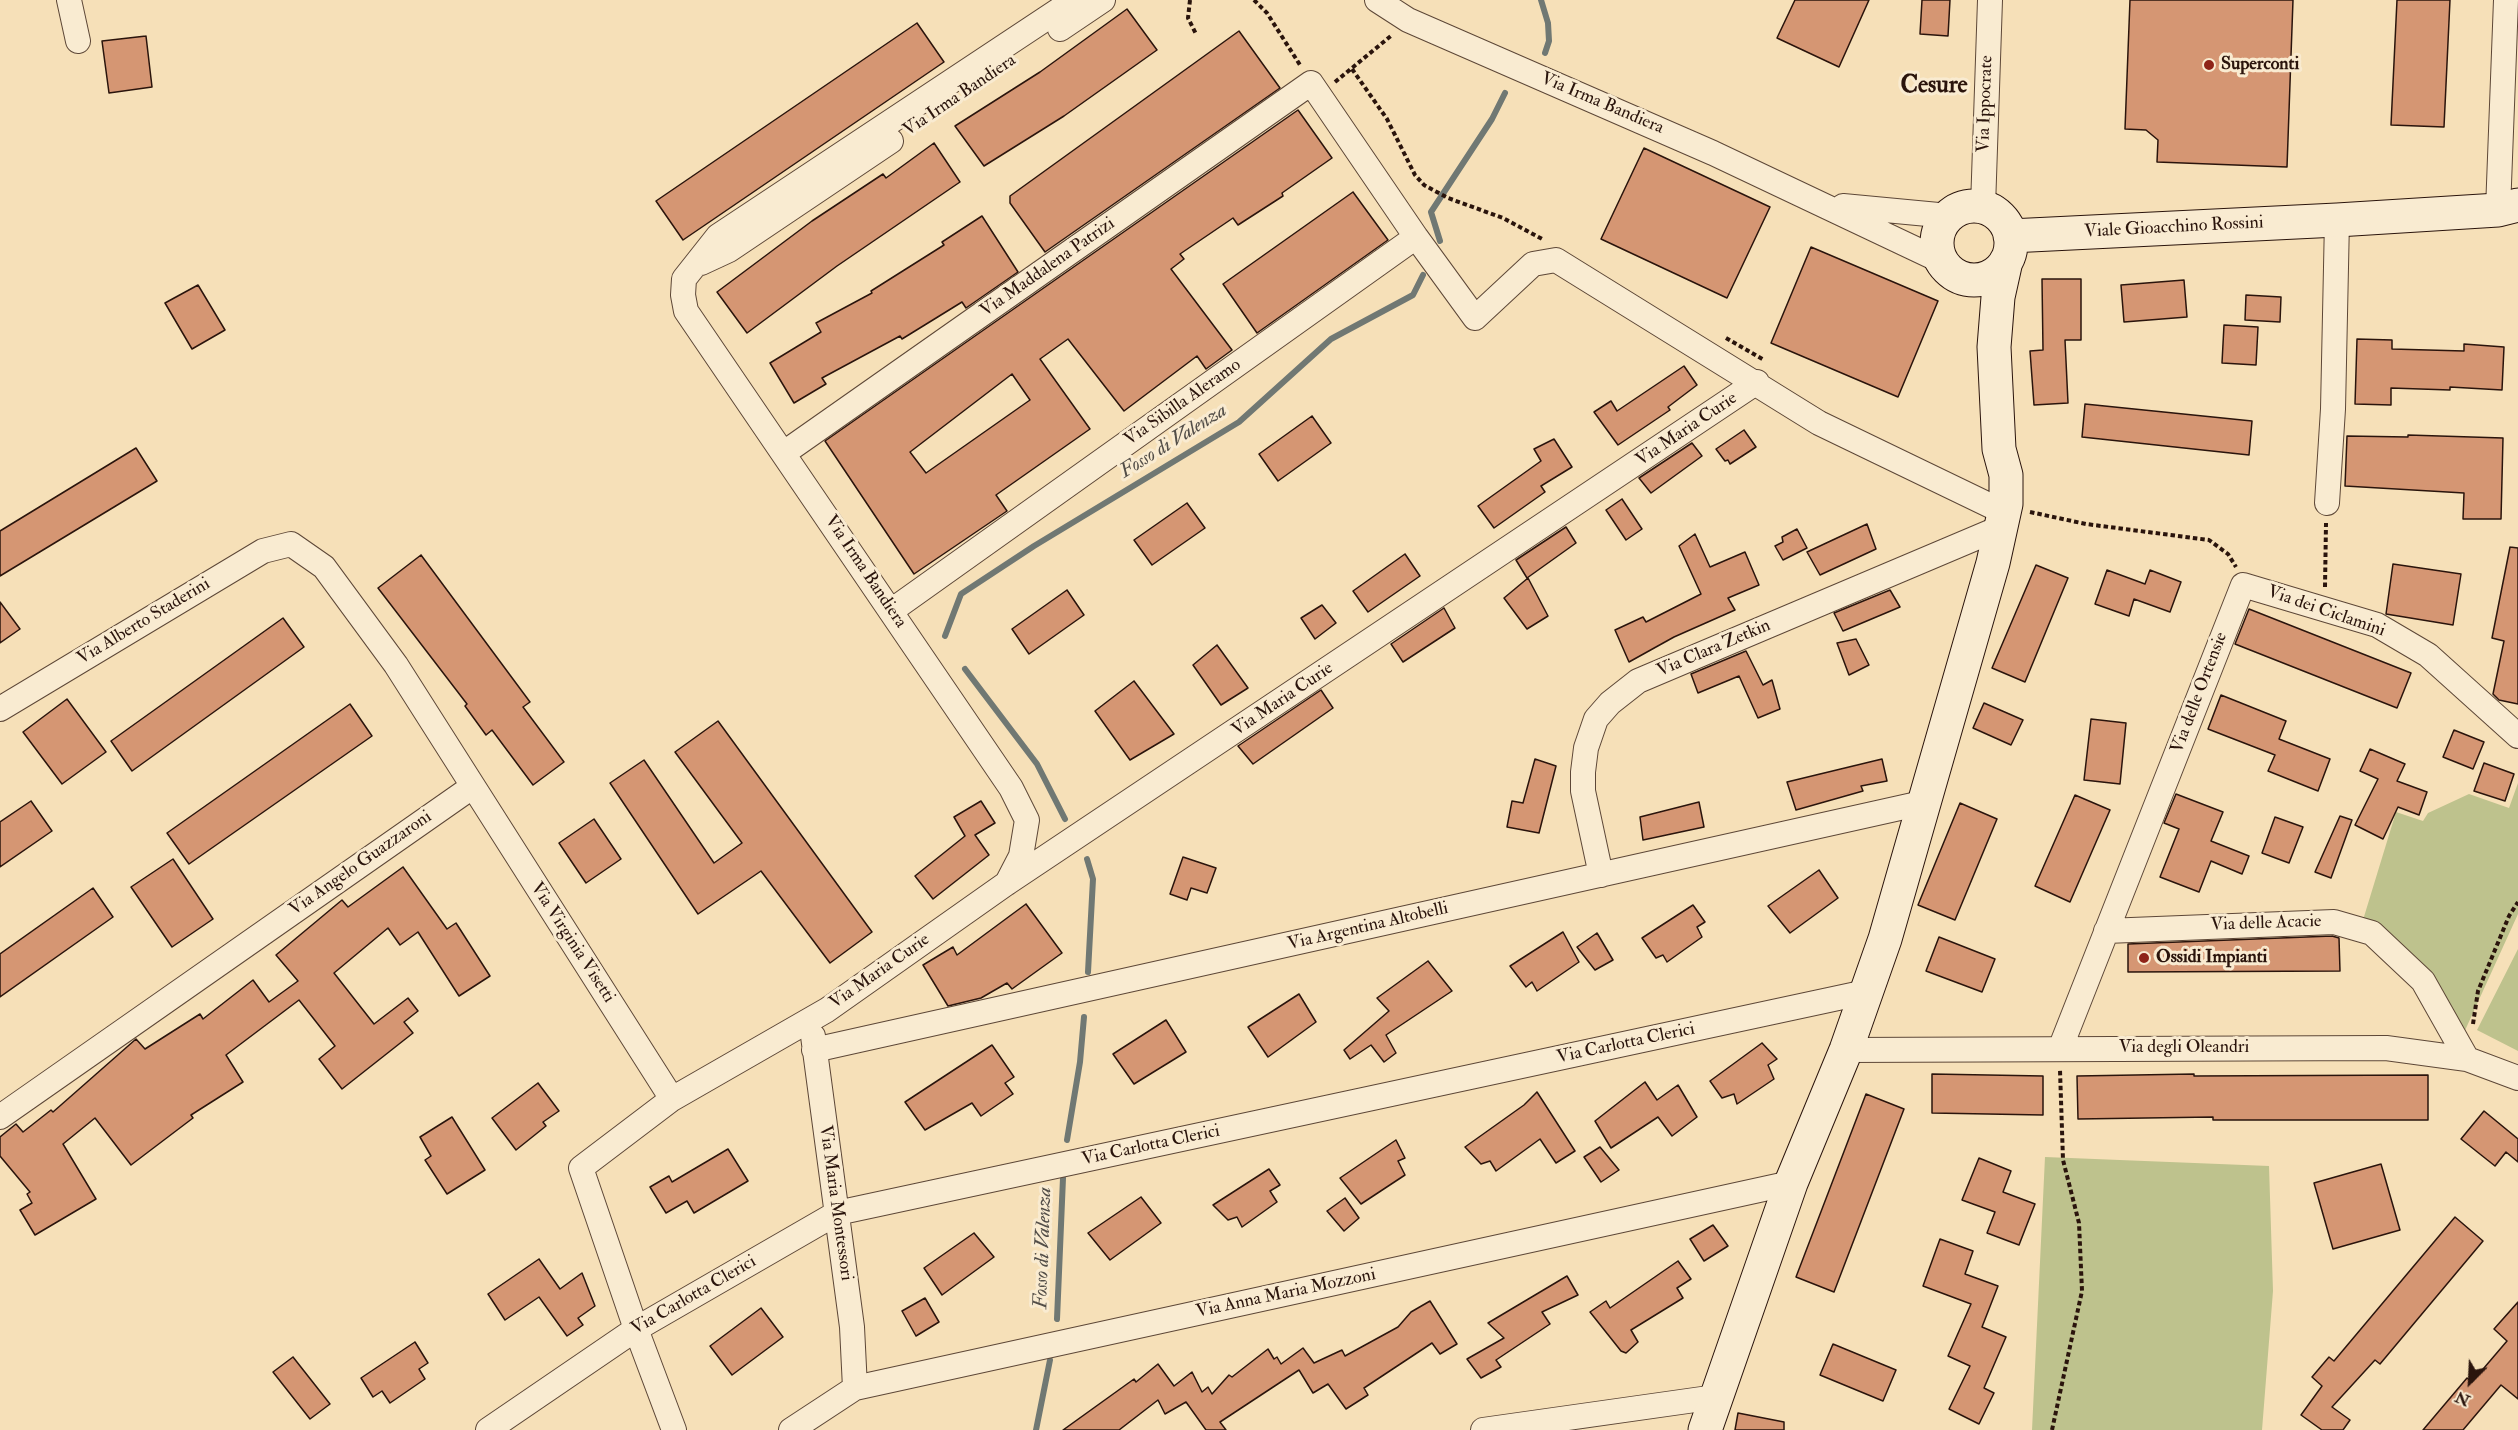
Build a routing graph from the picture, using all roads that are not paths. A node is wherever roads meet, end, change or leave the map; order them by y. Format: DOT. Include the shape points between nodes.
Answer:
graph roads {
  1 [pos="69,0"];
  2 [pos="1074,0"];
  3 [pos="1103,0"];
  4 [pos="1377,0"];
  5 [pos="1990,0"];
  6 [pos="2506,0"];
  7 [pos="78,41"];
  8 [pos="1828,205"];
  9 [pos="1983,207"];
  10 [pos="2508,207"];
  11 [pos="1949,216"];
  12 [pos="2337,220"];
  13 [pos="1416,237"];
  14 [pos="2008,248"];
  15 [pos="693,267"];
  16 [pos="1952,269"];
  17 [pos="1994,347"];
  18 [pos="1757,382"];
  19 [pos="784,453"];
  20 [pos="2327,503"];
  21 [pos="1995,526"];
  22 [pos="2242,585"];
  23 [pos="891,611"];
  24 [pos="0,709"];
  25 [pos="2518,736"];
  26 [pos="472,787"];
  27 [pos="1922,803"];
  28 [pos="1601,875"];
  29 [pos="1007,883"];
  30 [pos="2106,931"];
  31 [pos="1866,992"];
  32 [pos="810,1019"];
  33 [pos="2060,1049"];
  34 [pos="814,1050"];
  35 [pos="1846,1050"];
  36 [pos="2467,1059"];
  37 [pos="2518,1078"];
  38 [pos="672,1099"];
  39 [pos="0,1117"];
  40 [pos="1791,1183"];
  41 [pos="837,1213"];
  42 [pos="636,1329"];
  43 [pos="855,1388"];
  44 [pos="1716,1397"];
  45 [pos="488,1430"];
  46 [pos="674,1430"];
  47 [pos="791,1430"];
  48 [pos="1483,1430"];
  49 [pos="1705,1430"];
  1 -- 7 [label="street"];
  2 -- 15 [label="street, Via Irma Bandiera" via="718,237"];
  3 -- 15 [label="street, Via Irma Bandiera" via="729,250"];
  4 -- 8 [label="street, Via Irma Bandiera" via="1408,20"];
  5 -- 9 [label="street, Via Ippocrate"];
  6 -- 10 [label="street, Viale Gioacchino Rossini"];
  8 -- 11 [label="street, Via Irma Bandiera"];
  8 -- 16 [label="street, Via Irma Bandiera"];
  9 -- 11 [label="street" via="1971,206"];
  9 -- 14 [label="street" via="2001,218"];
  10 -- 12 [label="street, Viale Gioacchino Rossini"];
  11 -- 16 [label="street" via="1937,237"];
  12 -- 14 [label="street, Viale Gioacchino Rossini"];
  12 -- 20 [label="street"];
  13 -- 18 [label="street, Via Maria Curie" via="1475,318 1533,264 1556,260"];
  13 -- 19 [label="street, Via Maddalena Patrizi" via="1315,89"];
  13 -- 23 [label="street, Via Sibilla Aleramo"];
  14 -- 16 [label="street" via="1998,270 1988,277 1976,280"];
  14 -- 17 [label="street" via="1998,297"];
  15 -- 19 [label="street, Via Irma Bandiera" via="684,279 686,310"];
  16 -- 17 [label="street" via="1980,305"];
  17 -- 21 [label="street" via="1999,449"];
  18 -- 21 [label="street, Via Maria Curie"];
  18 -- 29 [label="street, Via Maria Curie"];
  19 -- 23 [label="street, Via Irma Bandiera"];
  21 -- 27 [label="street"];
  21 -- 28 [label="street, Via Clara Zetkin" via="1638,681 1610,703 1596,719 1583,772"];
  22 -- 25 [label="street, Via dei Ciclamini" via="2377,625 2428,654"];
  22 -- 30 [label="street, Via delle Ortensie"];
  23 -- 29 [label="street, Via Irma Bandiera" via="1011,788 1027,820 1021,856"];
  24 -- 26 [label="street, Via Alberto Staderini" via="263,551 291,544 331,576 396,665"];
  26 -- 38 [label="street, Via Virginia Visetti"];
  26 -- 39 [label="street, Via Angelo Guazzaroni"];
  27 -- 28 [label="street, Via Argentina Altobelli"];
  27 -- 31 [label="street" via="1885,939"];
  28 -- 34 [label="street, Via Argentina Altobelli"];
  29 -- 32 [label="street, Via Maria Curie"];
  30 -- 33 [label="street, Via delle Ortensie"];
  30 -- 36 [label="street, Via delle Acacie" via="2334,922 2372,933 2423,981"];
  31 -- 35 [label="street"];
  31 -- 41 [label="street, Via Carlotta Clerici"];
  32 -- 34 [label="street, Via Maria Montessori"];
  32 -- 38 [label="street"];
  33 -- 35 [label="street, Via degli Oleandri"];
  33 -- 36 [label="street, Via degli Oleandri" via="2386,1048"];
  34 -- 41 [label="street, Via Maria Montessori"];
  35 -- 40 [label="street"];
  36 -- 37 [label="street, Via degli Oleandri"];
  38 -- 42 [label="street" via="581,1167"];
  40 -- 43 [label="street, Via Anna Maria Mozzoni"];
  40 -- 44 [label="street"];
  41 -- 42 [label="street, Via Carlotta Clerici"];
  41 -- 43 [label="street, Via Maria Montessori" via="852,1327"];
  42 -- 45 [label="street, Via Carlotta Clerici"];
  42 -- 46 [label="street"];
  43 -- 47 [label="street, Via Anna Maria Mozzoni"];
  44 -- 48 [label="street"];
  44 -- 49 [label="street"];
}
